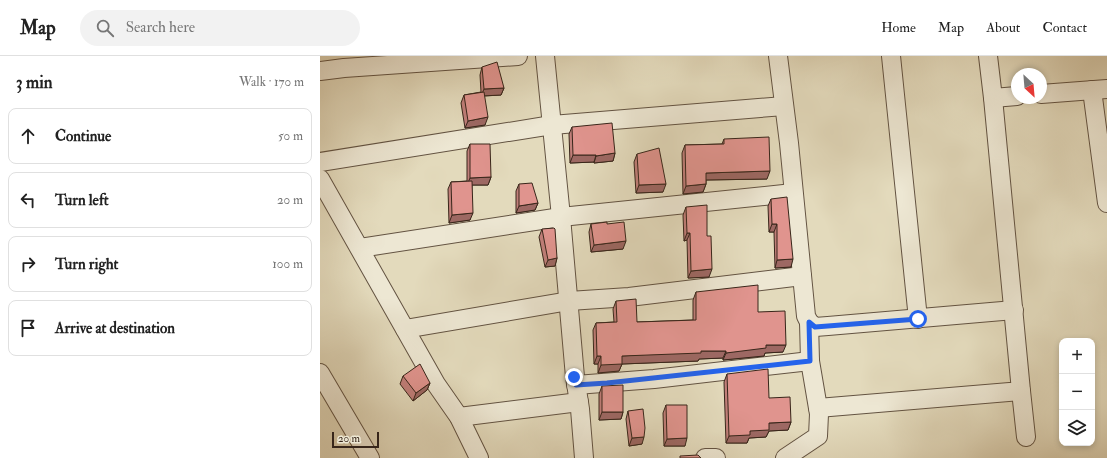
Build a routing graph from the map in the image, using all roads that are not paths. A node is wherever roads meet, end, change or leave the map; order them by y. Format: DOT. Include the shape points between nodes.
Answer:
graph roads {
  1 [pos="518,56"];
  2 [pos="545,56"];
  3 [pos="778,56"];
  4 [pos="891,56"];
  5 [pos="988,56"];
  6 [pos="320,72"];
  7 [pos="1099,89"];
  8 [pos="1047,93"];
  9 [pos="1011,96"];
  10 [pos="993,98"];
  11 [pos="784,106"];
  12 [pos="552,125"];
  13 [pos="320,162"];
  14 [pos="320,178"];
  15 [pos="793,193"];
  16 [pos="325,198"];
  17 [pos="1107,203"];
  18 [pos="561,217"];
  19 [pos="360,248"];
  20 [pos="802,276"];
  21 [pos="569,301"];
  22 [pos="1014,310"];
  23 [pos="918,319"];
  24 [pos="809,322"];
  25 [pos="405,329"];
  26 [pos="810,361"];
  27 [pos="320,373"];
  28 [pos="576,385"];
  29 [pos="1021,391"];
  30 [pos="579,402"];
  31 [pos="818,408"];
  32 [pos="459,417"];
  33 [pos="1026,438"];
  34 [pos="370,458"];
  35 [pos="479,458"];
  36 [pos="584,458"];
  37 [pos="705,458"];
  38 [pos="716,458"];
  39 [pos="785,458"];
  1 -- 6 [label="street" via="344,68"];
  2 -- 12 [label="street"];
  3 -- 11 [label="street"];
  4 -- 23 [label="street"];
  5 -- 10 [label="street"];
  7 -- 8 [label="street"];
  7 -- 17 [label="street"];
  9 -- 10 [label="street"];
  10 -- 22 [label="street"];
  11 -- 12 [label="street"];
  11 -- 15 [label="street"];
  12 -- 13 [label="street"];
  12 -- 18 [label="street"];
  14 -- 16 [label="street"];
  15 -- 18 [label="street"];
  15 -- 20 [label="street"];
  16 -- 19 [label="street"];
  18 -- 19 [label="street"];
  18 -- 21 [label="street"];
  19 -- 25 [label="street"];
  20 -- 21 [label="street" via="629,297"];
  20 -- 24 [label="street" via="806,316"];
  21 -- 25 [label="street"];
  21 -- 28 [label="street"];
  22 -- 23 [label="street"];
  22 -- 29 [label="street"];
  23 -- 24 [label="street" via="815,327"];
  24 -- 26 [label="street"];
  25 -- 32 [label="street" via="436,384"];
  26 -- 28 [label="street"];
  26 -- 31 [label="street"];
  27 -- 34 [label="street"];
  28 -- 30 [label="street"];
  29 -- 31 [label="street"];
  29 -- 33 [label="street"];
  30 -- 32 [label="street"];
  30 -- 36 [label="street"];
  31 -- 39 [label="street" via="818,436"];
  32 -- 35 [label="street"];
  37 -- 38 [label="street"];
}
